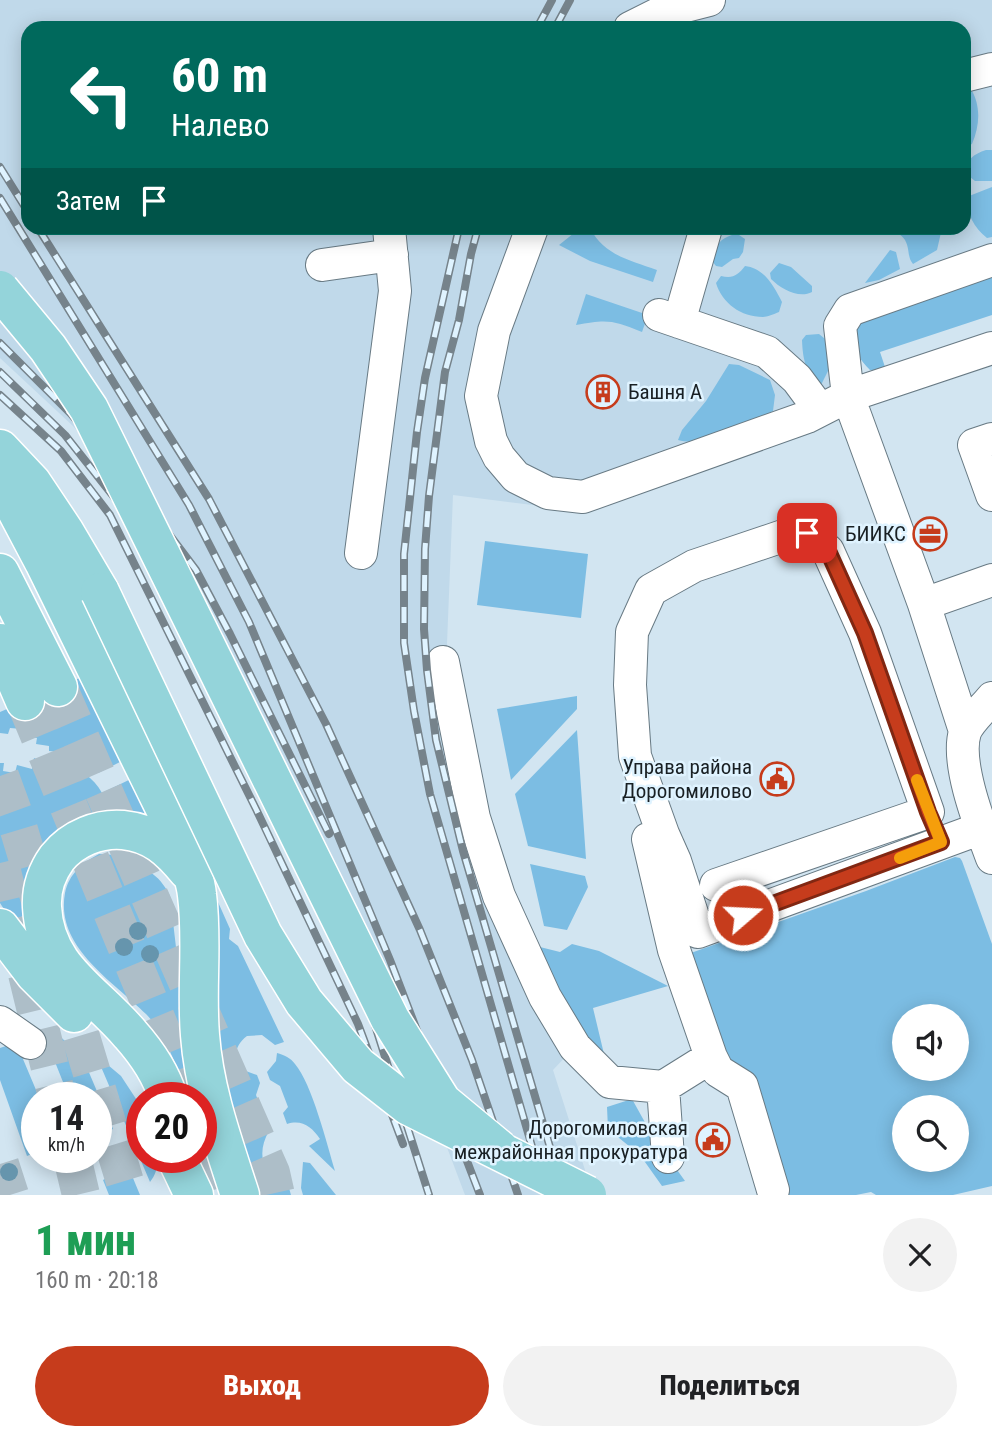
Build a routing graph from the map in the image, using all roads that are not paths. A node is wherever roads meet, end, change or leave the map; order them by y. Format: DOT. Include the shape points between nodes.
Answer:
graph roads {
  1 [pos="709,0"];
  2 [pos="644,21"];
  3 [pos="992,69"];
  4 [pos="971,74"];
  5 [pos="529,235"];
  6 [pos="703,235"];
  7 [pos="391,241"];
  8 [pos="992,260"];
  9 [pos="322,265"];
  10 [pos="0,290"];
  11 [pos="992,348"];
  12 [pos="848,396"];
  13 [pos="820,410"];
  14 [pos="992,439"];
  15 [pos="0,449"];
  16 [pos="0,479"];
  17 [pos="992,495"];
  18 [pos="361,553"];
  19 [pos="0,573"];
  20 [pos="992,580"];
  21 [pos="924,604"];
  22 [pos="0,643"];
  23 [pos="443,662"];
  24 [pos="992,698"];
  25 [pos="965,731"];
  26 [pos="928,812"];
  27 [pos="663,834"];
  28 [pos="941,842"];
  29 [pos="988,846"];
  30 [pos="194,878"];
  31 [pos="716,885"];
  32 [pos="0,928"];
  33 [pos="0,1022"];
  34 [pos="30,1043"];
  35 [pos="711,1057"];
  36 [pos="140,1082"];
  37 [pos="161,1082"];
  38 [pos="663,1087"];
  39 [pos="500,1150"];
  40 [pos="668,1157"];
  41 [pos="184,1173"];
  42 [pos="191,1173"];
  43 [pos="773,1190"];
  44 [pos="196,1195"];
  45 [pos="240,1195"];
  46 [pos="587,1195"];
  1 -- 2 [label="street"];
  3 -- 4 [label="street"];
  5 -- 13 [label="street" via="494,331 481,396 491,441 516,477 548,494 583,497"];
  6 -- 13 [label="street" via="669,318 767,352 797,379"];
  7 -- 9 [label="street"];
  7 -- 18 [label="street" via="395,291"];
  8 -- 12 [label="street" via="850,310 840,326"];
  10 -- 39 [label="main road, bridge" via="48,348 89,410 390,1019 442,1102"];
  11 -- 12 [label="street"];
  12 -- 13 [label="street"];
  12 -- 21 [label="street"];
  14 -- 17 [label="street" via="974,445"];
  15 -- 39 [label="main road, bridge" via="32,483 100,592 263,935 304,1002 358,1066 408,1106"];
  16 -- 30 [label="main road" via="180,839"];
  19 -- 22 [label="main road" via="42,694"];
  20 -- 21 [label="street"];
  21 -- 25 [label="street"];
  23 -- 38 [label="street" via="474,818 499,896 545,997 575,1046 610,1082"];
  24 -- 25 [label="street"];
  25 -- 29 [label="street" via="967,781"];
  26 -- 27 [label="street" via="865,633 828,551 807,533 694,566 651,590 632,632 630,685 635,756"];
  26 -- 28 [label="street"];
  26 -- 31 [label="street"];
  27 -- 28 [label="street" via="698,932"];
  27 -- 35 [label="street" via="648,839 674,950"];
  28 -- 29 [label="street"];
  30 -- 37 [label="main road" via="155,838 130,831 99,831 62,851 51,866 41,901 49,945 65,968 131,1034"];
  30 -- 45 [label="main road" via="204,1068"];
  32 -- 36 [label="main road" via="36,974 116,1051"];
  33 -- 34 [label="street"];
  35 -- 38 [label="street"];
  35 -- 43 [label="street" via="718,1071 742,1086"];
  38 -- 40 [label="street"];
  39 -- 46 [label="main road, bridge"];
  41 -- 44 [label="main road"];
  42 -- 44 [label="main road"];
}
